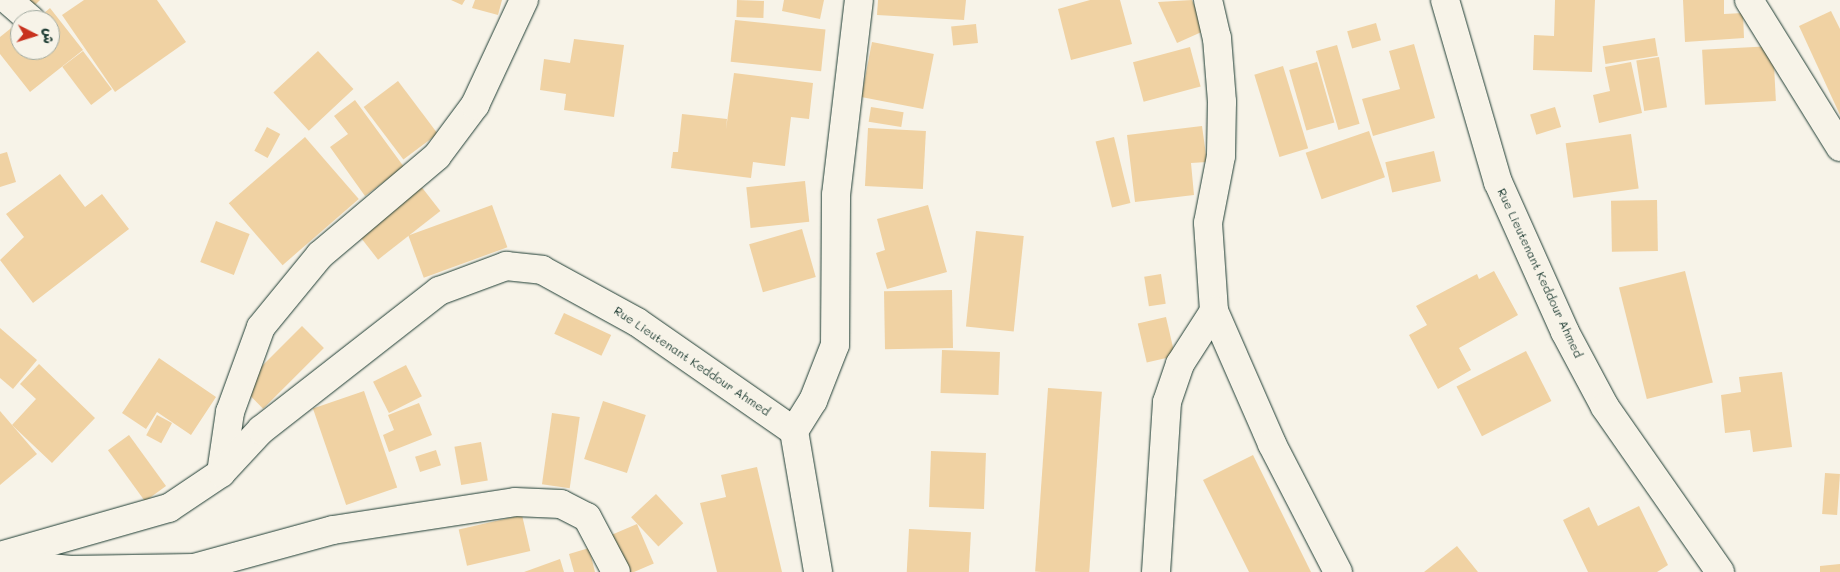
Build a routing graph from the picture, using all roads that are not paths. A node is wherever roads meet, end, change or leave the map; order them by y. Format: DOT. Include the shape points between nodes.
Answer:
graph roads {
  1 [pos="8,0"];
  2 [pos="524,0"];
  3 [pos="859,0"];
  4 [pos="1208,0"];
  5 [pos="1446,0"];
  6 [pos="1749,0"];
  7 [pos="20,10"];
  8 [pos="1840,147"];
  9 [pos="1214,311"];
  10 [pos="794,430"];
  11 [pos="221,473"];
  12 [pos="0,556"];
  13 [pos="0,563"];
  14 [pos="616,572"];
  15 [pos="818,572"];
  16 [pos="1156,572"];
  17 [pos="1338,572"];
  18 [pos="1720,572"];
  1 -- 7 [label="street"];
  2 -- 11 [label="street" via="475,106 437,156 320,255 261,327 230,412"];
  3 -- 10 [label="street" via="836,195 835,345 814,401"];
  4 -- 9 [label="street" via="1217,38 1222,102 1221,156 1208,224"];
  5 -- 18 [label="street, Rue Lieutenant Keddour Ahmed" via="1498,182 1565,332 1605,407"];
  6 -- 8 [label="street"];
  9 -- 16 [label="street" via="1180,364 1167,402"];
  9 -- 17 [label="street" via="1272,444"];
  10 -- 11 [label="street, Rue Lieutenant Keddour Ahmed" via="637,322 542,270 506,266 439,291 261,430"];
  10 -- 15 [label="street"];
  11 -- 12 [label="street, Rue Lieutenant Keddour Ahmed" via="169,508"];
  13 -- 14 [label="street" via="71,570 194,568 333,530 515,502 561,504 587,517"];
}
